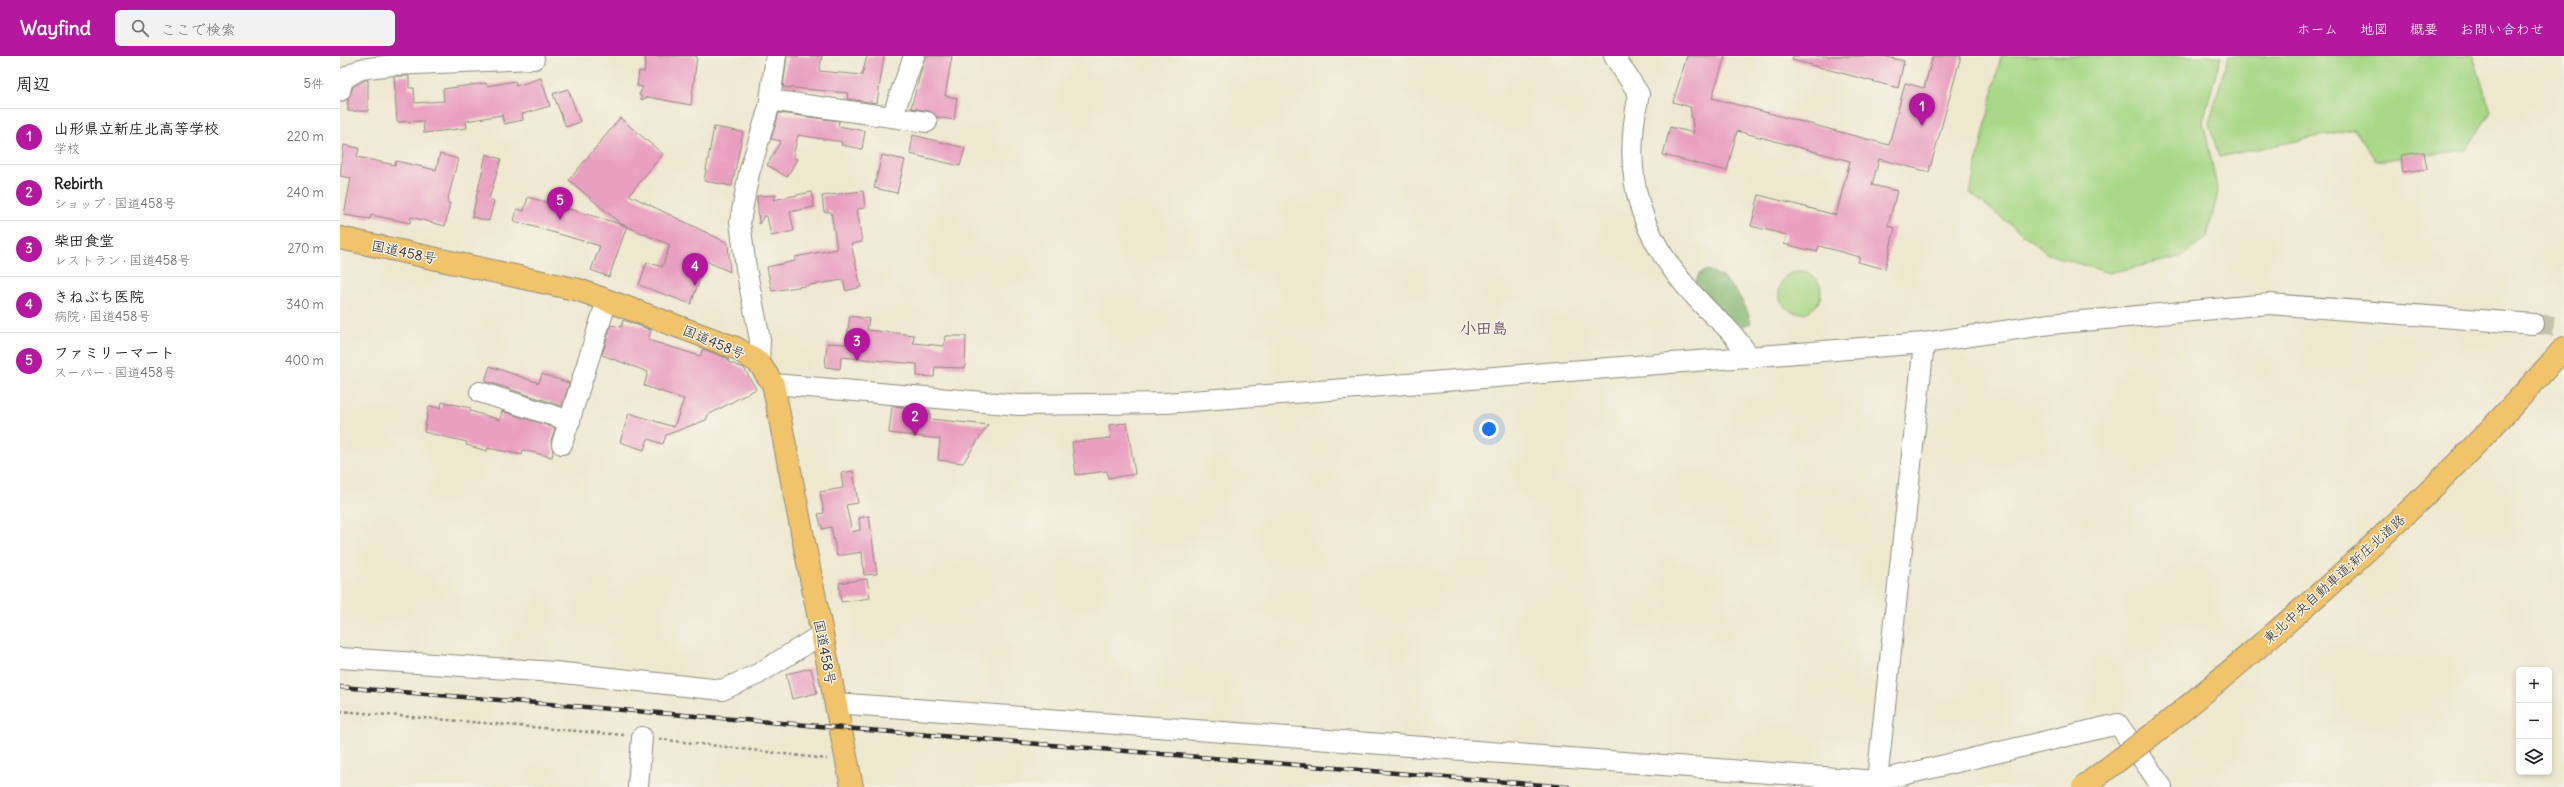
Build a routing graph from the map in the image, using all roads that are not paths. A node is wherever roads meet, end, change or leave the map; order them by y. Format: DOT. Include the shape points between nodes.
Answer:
graph roads {
  1 [pos="776,56"];
  2 [pos="914,56"];
  3 [pos="1614,56"];
  4 [pos="534,59"];
  5 [pos="387,61"];
  6 [pos="340,91"];
  7 [pos="770,100"];
  8 [pos="892,117"];
  9 [pos="927,122"];
  10 [pos="340,238"];
  11 [pos="607,300"];
  12 [pos="2534,324"];
  13 [pos="1924,343"];
  14 [pos="2564,348"];
  15 [pos="1751,358"];
  16 [pos="759,362"];
  17 [pos="773,384"];
  18 [pos="480,392"];
  19 [pos="570,421"];
  20 [pos="562,444"];
  21 [pos="822,634"];
  22 [pos="340,658"];
  23 [pos="835,703"];
  24 [pos="642,737"];
  25 [pos="1877,781"];
  26 [pos="638,787"];
  27 [pos="852,787"];
  28 [pos="2083,787"];
  29 [pos="2162,787"];
  1 -- 7 [label="street"];
  2 -- 8 [label="street"];
  3 -- 15 [label="street" via="1639,94 1632,124 1630,154 1636,192 1646,228 1671,268"];
  4 -- 5 [label="street"];
  5 -- 6 [label="street" via="361,69 343,80"];
  7 -- 8 [label="street"];
  7 -- 16 [label="street" via="749,173 740,222 760,340"];
  8 -- 9 [label="street"];
  10 -- 11 [label="highway, 国道458号" via="579,290"];
  11 -- 16 [label="highway, 国道458号" via="736,348"];
  11 -- 19 [label="street"];
  12 -- 13 [label="street" via="2269,304 2050,324"];
  13 -- 15 [label="street"];
  13 -- 25 [label="street"];
  14 -- 28 [label="highway, 東北中央自動車道;新庄北道路, bridge" via="2481,438 2391,527 2235,668"];
  15 -- 17 [label="street" via="1166,403 1019,405"];
  16 -- 17 [label="highway, 国道458号"];
  17 -- 21 [label="highway, 国道458号"];
  18 -- 19 [label="street"];
  19 -- 20 [label="street"];
  21 -- 22 [label="street" via="758,674 722,690 555,672"];
  21 -- 23 [label="highway, 国道458号"];
  23 -- 25 [label="street"];
  23 -- 27 [label="highway, 国道458号"];
  24 -- 26 [label="street"];
  25 -- 29 [label="street" via="2118,724"];
}
